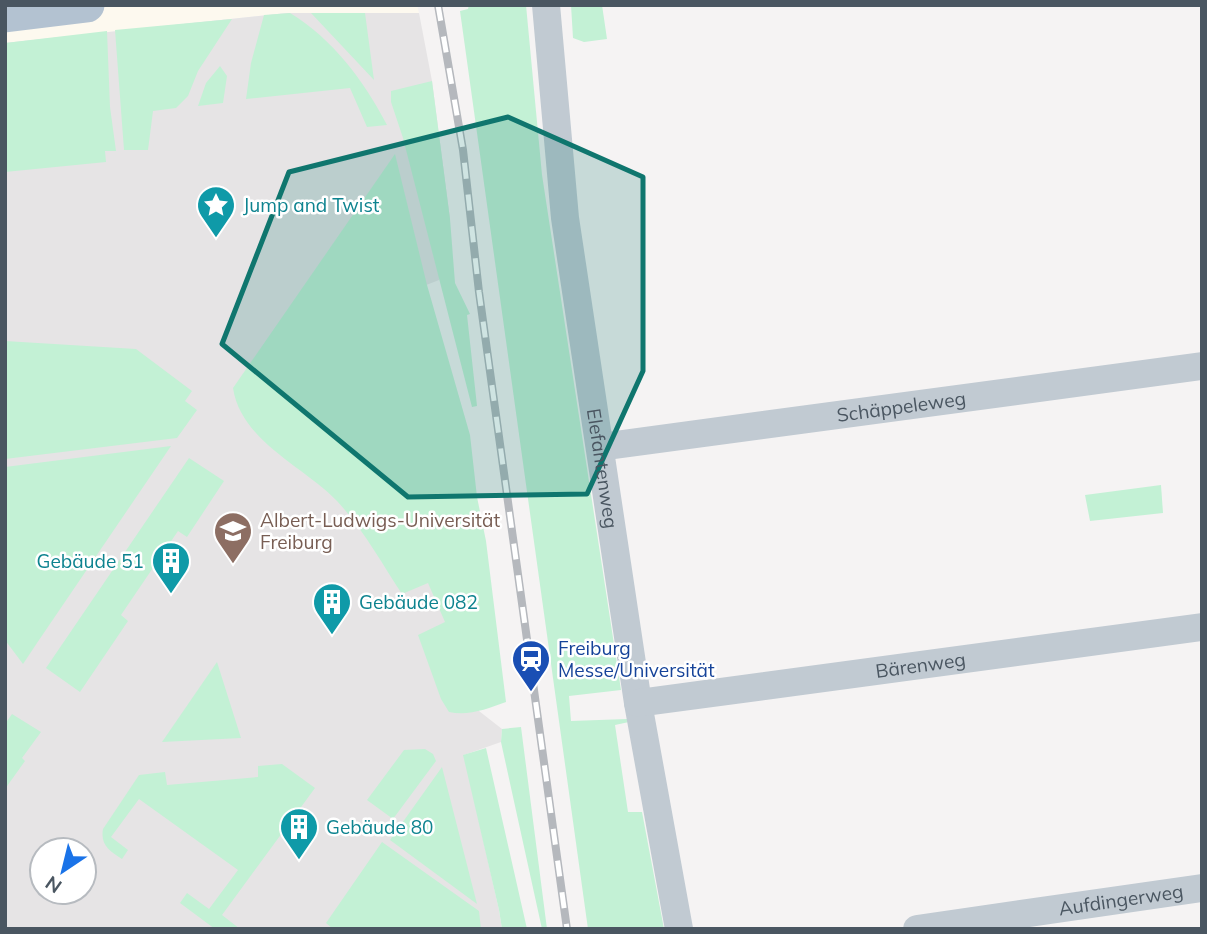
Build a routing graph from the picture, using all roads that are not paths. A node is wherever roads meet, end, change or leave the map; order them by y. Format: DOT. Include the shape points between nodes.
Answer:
graph roads {
  1 [pos="88,5"];
  2 [pos="546,5"];
  3 [pos="5,15"];
  4 [pos="1202,366"];
  5 [pos="600,447"];
  6 [pos="1202,627"];
  7 [pos="638,704"];
  8 [pos="1202,888"];
  9 [pos="680,929"];
  10 [pos="916,929"];
  1 -- 3 [label="main road"];
  2 -- 5 [label="street, Elefantenweg" via="565,218"];
  4 -- 5 [label="street, Schäppeleweg"];
  5 -- 7 [label="street, Elefantenweg"];
  6 -- 7 [label="street, Bärenweg"];
  7 -- 9 [label="street, Elefantenweg"];
  8 -- 10 [label="street, Aufdingerweg"];
}
